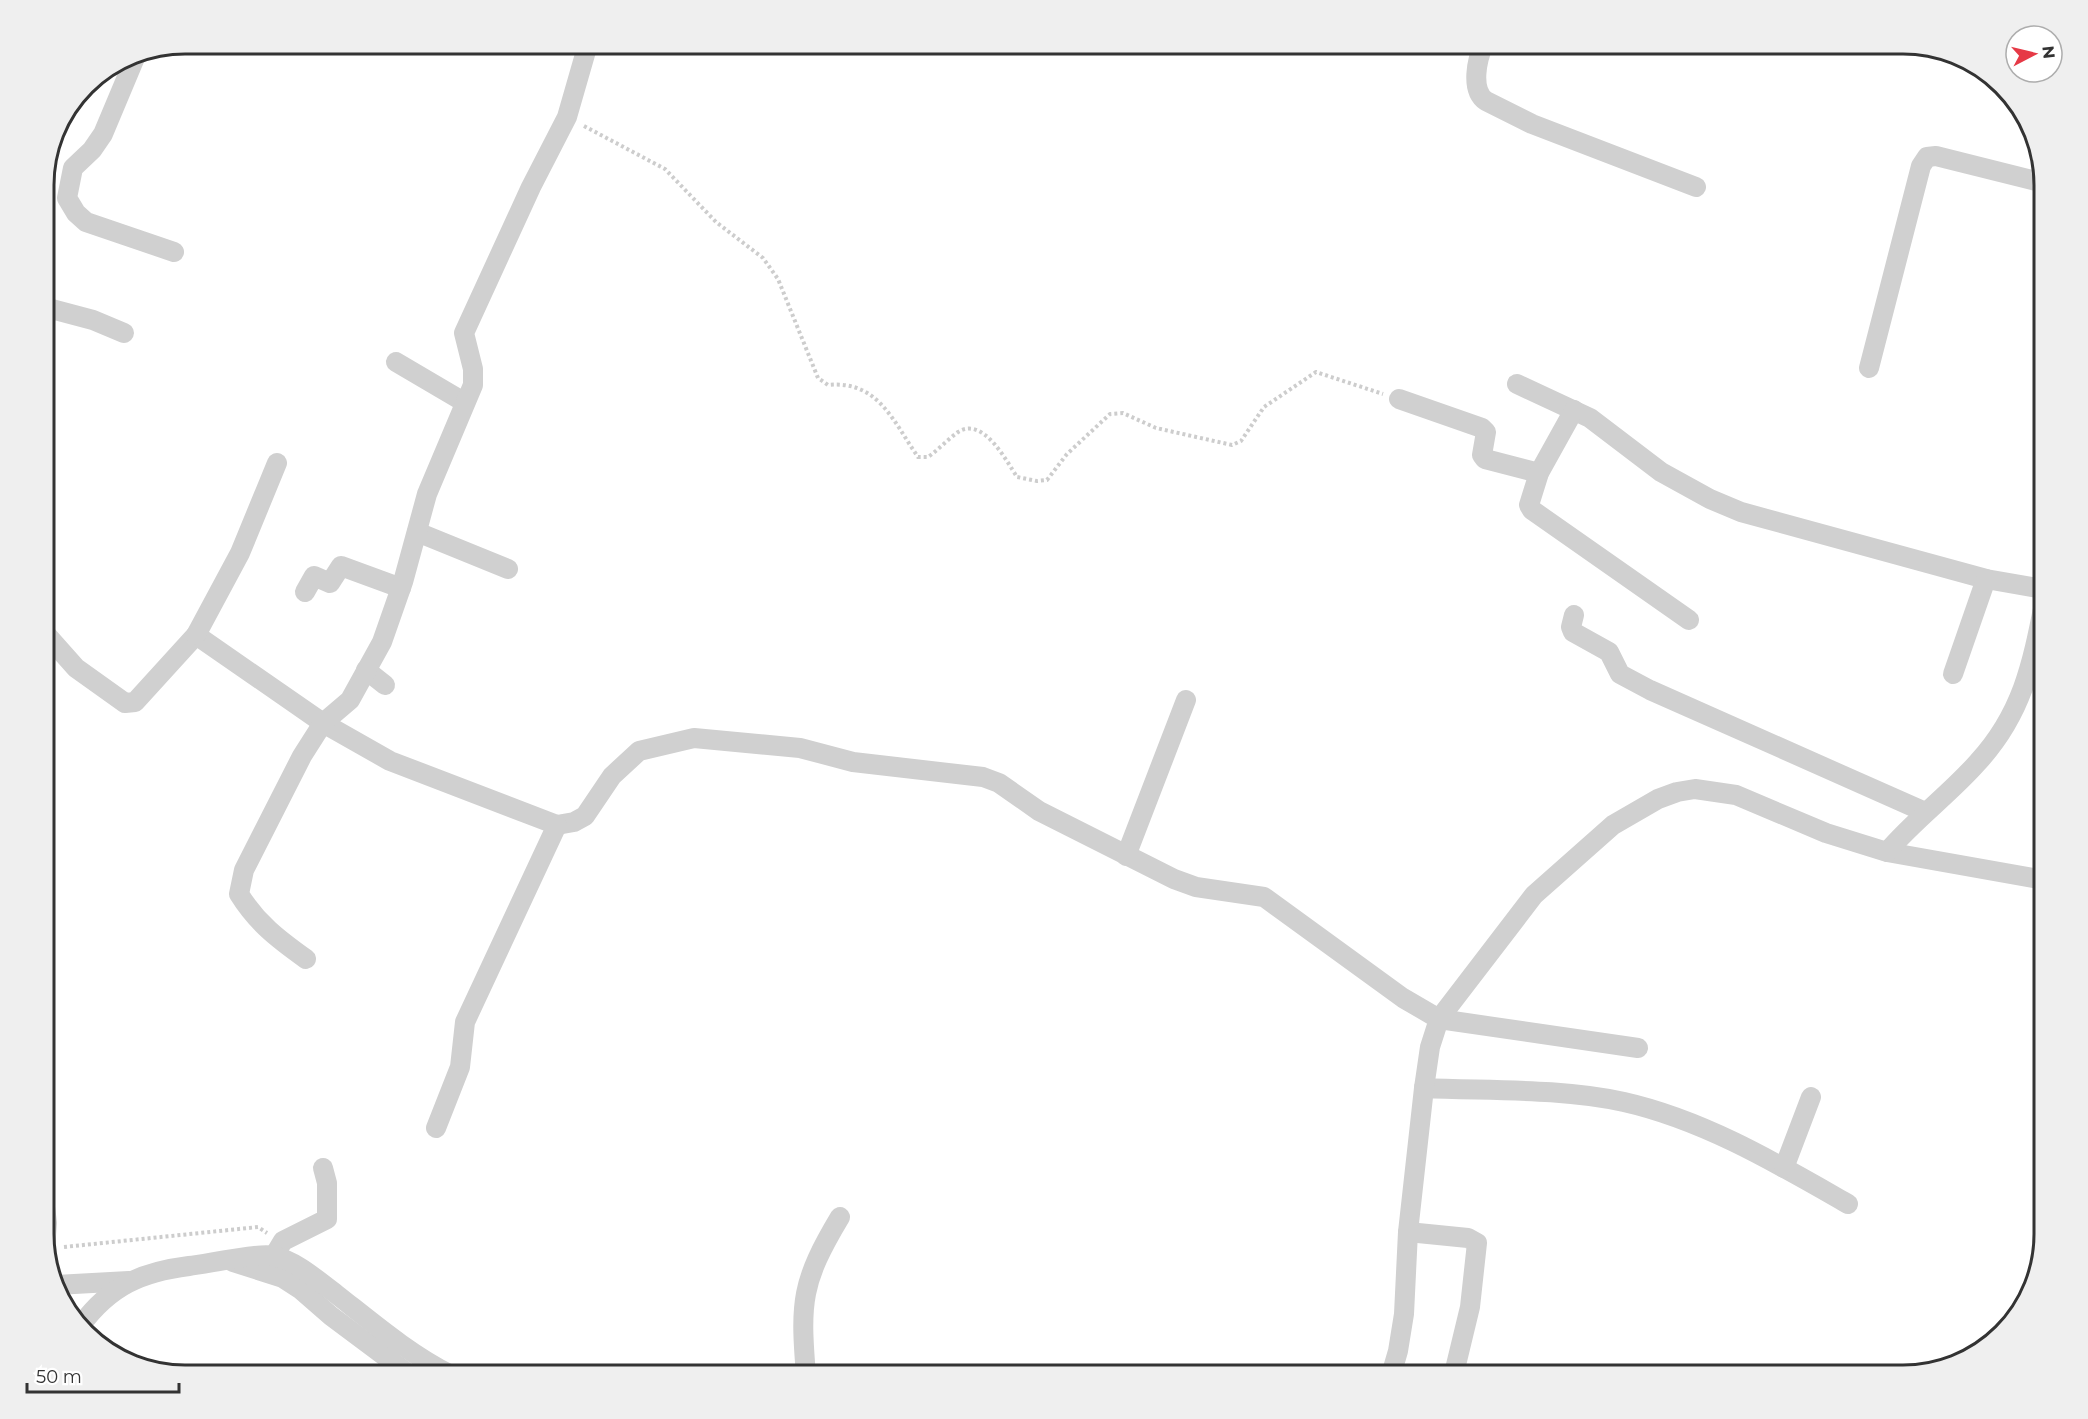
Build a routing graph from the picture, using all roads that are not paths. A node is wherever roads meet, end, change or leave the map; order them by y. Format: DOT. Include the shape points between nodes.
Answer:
graph roads {
  1 [pos="585,54"];
  2 [pos="1482,54"];
  3 [pos="132,66"];
  4 [pos="2034,181"];
  5 [pos="1696,188"];
  6 [pos="174,252"];
  7 [pos="54,310"];
  8 [pos="124,333"];
  9 [pos="396,362"];
  10 [pos="1869,368"];
  11 [pos="1517,384"];
  12 [pos="1399,399"];
  13 [pos="464,402"];
  14 [pos="1574,410"];
  15 [pos="277,463"];
  16 [pos="1539,473"];
  17 [pos="417,532"];
  18 [pos="508,569"];
  19 [pos="1986,579"];
  20 [pos="2034,587"];
  21 [pos="401,588"];
  22 [pos="305,592"];
  23 [pos="1574,615"];
  24 [pos="1689,620"];
  25 [pos="196,635"];
  26 [pos="54,643"];
  27 [pos="2034,656"];
  28 [pos="366,670"];
  29 [pos="1953,674"];
  30 [pos="385,685"];
  31 [pos="1186,700"];
  32 [pos="323,723"];
  33 [pos="1921,816"];
  34 [pos="557,825"];
  35 [pos="1890,848"];
  36 [pos="1126,856"];
  37 [pos="2034,878"];
  38 [pos="306,958"];
  39 [pos="1439,1019"];
  40 [pos="1638,1048"];
  41 [pos="1424,1088"];
  42 [pos="1811,1097"];
  43 [pos="436,1128"];
  44 [pos="1784,1168"];
  45 [pos="325,1176"];
  46 [pos="1848,1204"];
  47 [pos="840,1217"];
  48 [pos="1408,1232"];
  49 [pos="278,1248"];
  50 [pos="231,1262"];
  51 [pos="132,1280"];
  52 [pos="64,1284"];
  53 [pos="86,1319"];
  54 [pos="396,1365"];
  55 [pos="433,1365"];
  56 [pos="805,1365"];
  57 [pos="1393,1365"];
  58 [pos="1456,1365"];
  1 -- 13 [label="street" via="567,117 464,333 473,369 473,385"];
  2 -- 5 [label="street" via="1476,83 1480,97 1532,124"];
  3 -- 6 [label="street" via="103,135 73,168 68,198 86,222"];
  4 -- 10 [label="street" via="1927,157 1921,166"];
  7 -- 8 [label="street"];
  9 -- 13 [label="street"];
  11 -- 14 [label="street"];
  12 -- 16 [label="street" via="1482,428 1486,432 1482,455 1485,459"];
  13 -- 17 [label="street" via="427,494"];
  14 -- 16 [label="street"];
  14 -- 19 [label="street" via="1600,423 1661,472 1710,499 1742,512"];
  15 -- 25 [label="street" via="240,553"];
  16 -- 24 [label="street" via="1529,499 1532,510"];
  17 -- 18 [label="street"];
  17 -- 21 [label="street"];
  19 -- 20 [label="street"];
  19 -- 29 [label="street"];
  21 -- 22 [label="street" via="341,566 330,583 314,576"];
  21 -- 28 [label="street" via="382,642"];
  23 -- 33 [label="street" via="1573,632 1609,652 1620,674"];
  25 -- 26 [label="street" via="135,702 125,703 76,668"];
  25 -- 32 [label="street"];
  27 -- 33 [label="street" via="2031,672 2004,729 1978,763"];
  28 -- 30 [label="street"];
  28 -- 32 [label="street" via="350,700"];
  31 -- 36 [label="street"];
  32 -- 34 [label="street" via="390,762"];
  32 -- 38 [label="street" via="244,870 239,894 271,935"];
  33 -- 35 [label="street"];
  34 -- 36 [label="street" via="585,816 612,777 639,751 705,739 800,748 853,762 983,777"];
  34 -- 43 [label="street" via="465,1022 460,1067"];
  35 -- 37 [label="street"];
  35 -- 39 [label="street" via="1826,833 1722,791 1695,789 1658,799 1612,825 1534,895"];
  36 -- 39 [label="street" via="1196,887 1264,897 1403,998"];
  39 -- 40 [label="street"];
  39 -- 41 [label="street"];
  41 -- 44 [label="street" via="1570,1095 1624,1102 1690,1122"];
  41 -- 48 [label="street"];
  42 -- 44 [label="street"];
  44 -- 46 [label="street"];
  45 -- 49 [label="street" via="327,1219"];
  47 -- 56 [label="street" via="818,1254 806,1288 801,1320"];
  48 -- 57 [label="street" via="1404,1314"];
  48 -- 58 [label="street" via="1468,1238 1477,1243 1470,1306"];
  49 -- 50 [label="street"];
  49 -- 55 [label="street" via="403,1347"];
  50 -- 51 [label="street" via="168,1269"];
  50 -- 54 [label="street" via="266,1271 291,1283"];
  51 -- 52 [label="street"];
  51 -- 53 [label="street" via="98,1302"];
}
